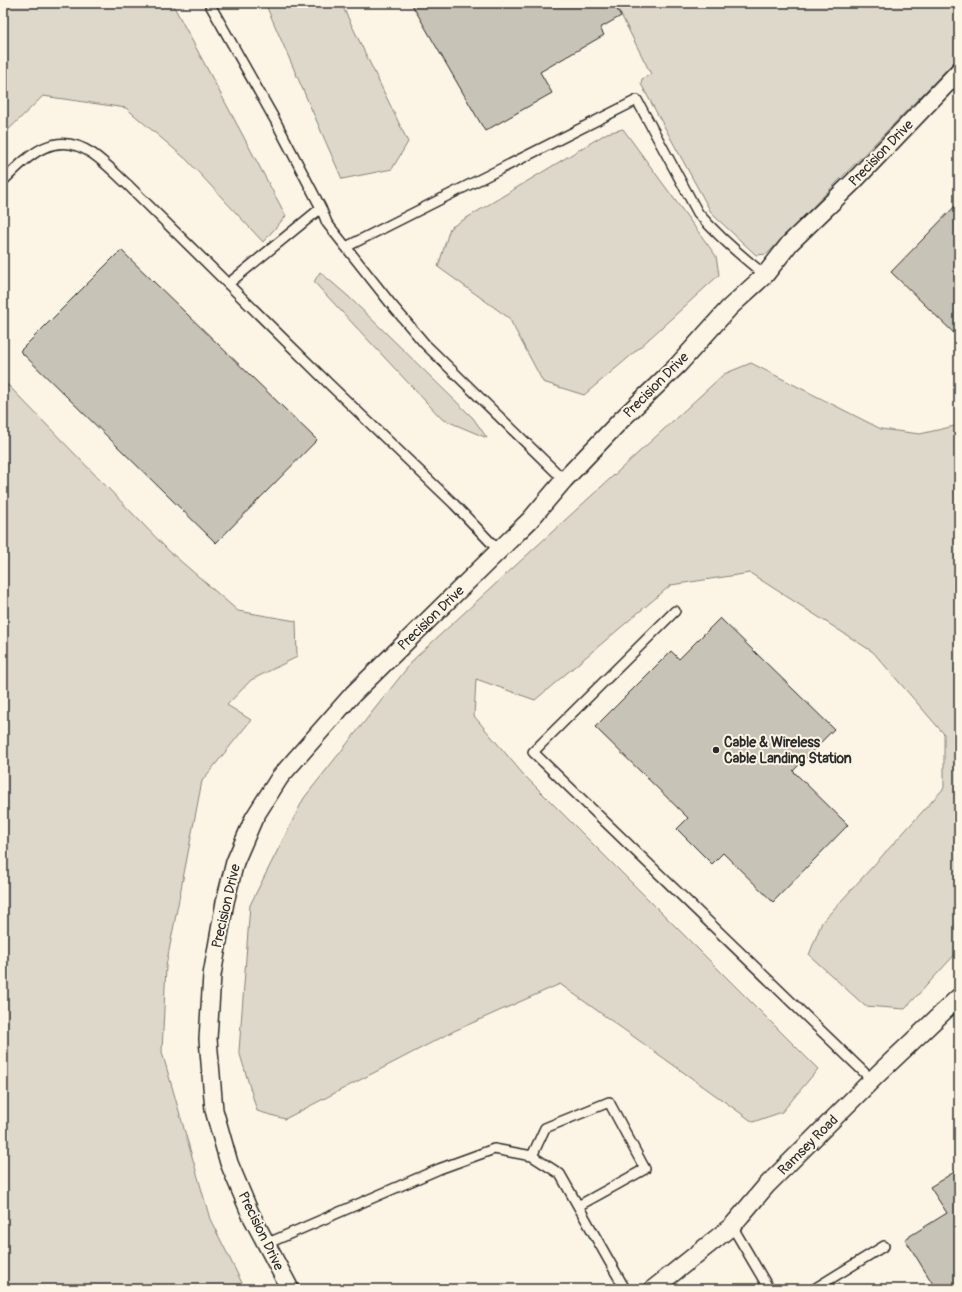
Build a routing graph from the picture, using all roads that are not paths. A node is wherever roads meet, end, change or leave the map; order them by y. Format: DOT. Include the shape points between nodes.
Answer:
graph roads {
  1 [pos="209,3"];
  2 [pos="959,71"];
  3 [pos="3,181"];
  4 [pos="321,208"];
  5 [pos="346,247"];
  6 [pos="765,275"];
  7 [pos="228,284"];
  8 [pos="564,480"];
  9 [pos="499,551"];
  10 [pos="675,611"];
  11 [pos="959,997"];
  12 [pos="872,1080"];
  13 [pos="532,1156"];
  14 [pos="578,1206"];
  15 [pos="732,1226"];
  16 [pos="266,1244"];
  17 [pos="884,1246"];
  18 [pos="290,1289"];
  19 [pos="625,1289"];
  20 [pos="653,1289"];
  21 [pos="769,1289"];
  22 [pos="814,1289"];
  1 -- 4 [label="lane"];
  2 -- 6 [label="street, Precision Drive" via="790,244"];
  3 -- 7 [label="lane" via="26,158 47,146 60,143 81,147 93,154 128,185"];
  4 -- 5 [label="lane" via="327,223"];
  4 -- 7 [label="lane"];
  5 -- 6 [label="lane" via="637,100 698,213 742,257"];
  5 -- 8 [label="lane" via="425,344"];
  6 -- 8 [label="street, Precision Drive" via="728,308 678,365"];
  7 -- 9 [label="lane"];
  8 -- 9 [label="street, Precision Drive"];
  9 -- 16 [label="street, Precision Drive" via="353,694 280,777 254,818 235,862 212,975 209,1046 214,1110 229,1163"];
  10 -- 12 [label="lane" via="533,752"];
  11 -- 12 [label="street, Ramsey Road"];
  12 -- 15 [label="street, Ramsey Road" via="766,1186"];
  13 -- 14 [label="lane" via="560,1174"];
  13 -- 14 [label="lane" via="545,1128 609,1102 645,1169"];
  13 -- 16 [label="lane" via="494,1149 439,1168"];
  14 -- 19 [label="lane"];
  15 -- 20 [label="street, Ramsey Road"];
  15 -- 21 [label="lane"];
  16 -- 18 [label="street, Precision Drive"];
  17 -- 22 [label="lane"];
}
